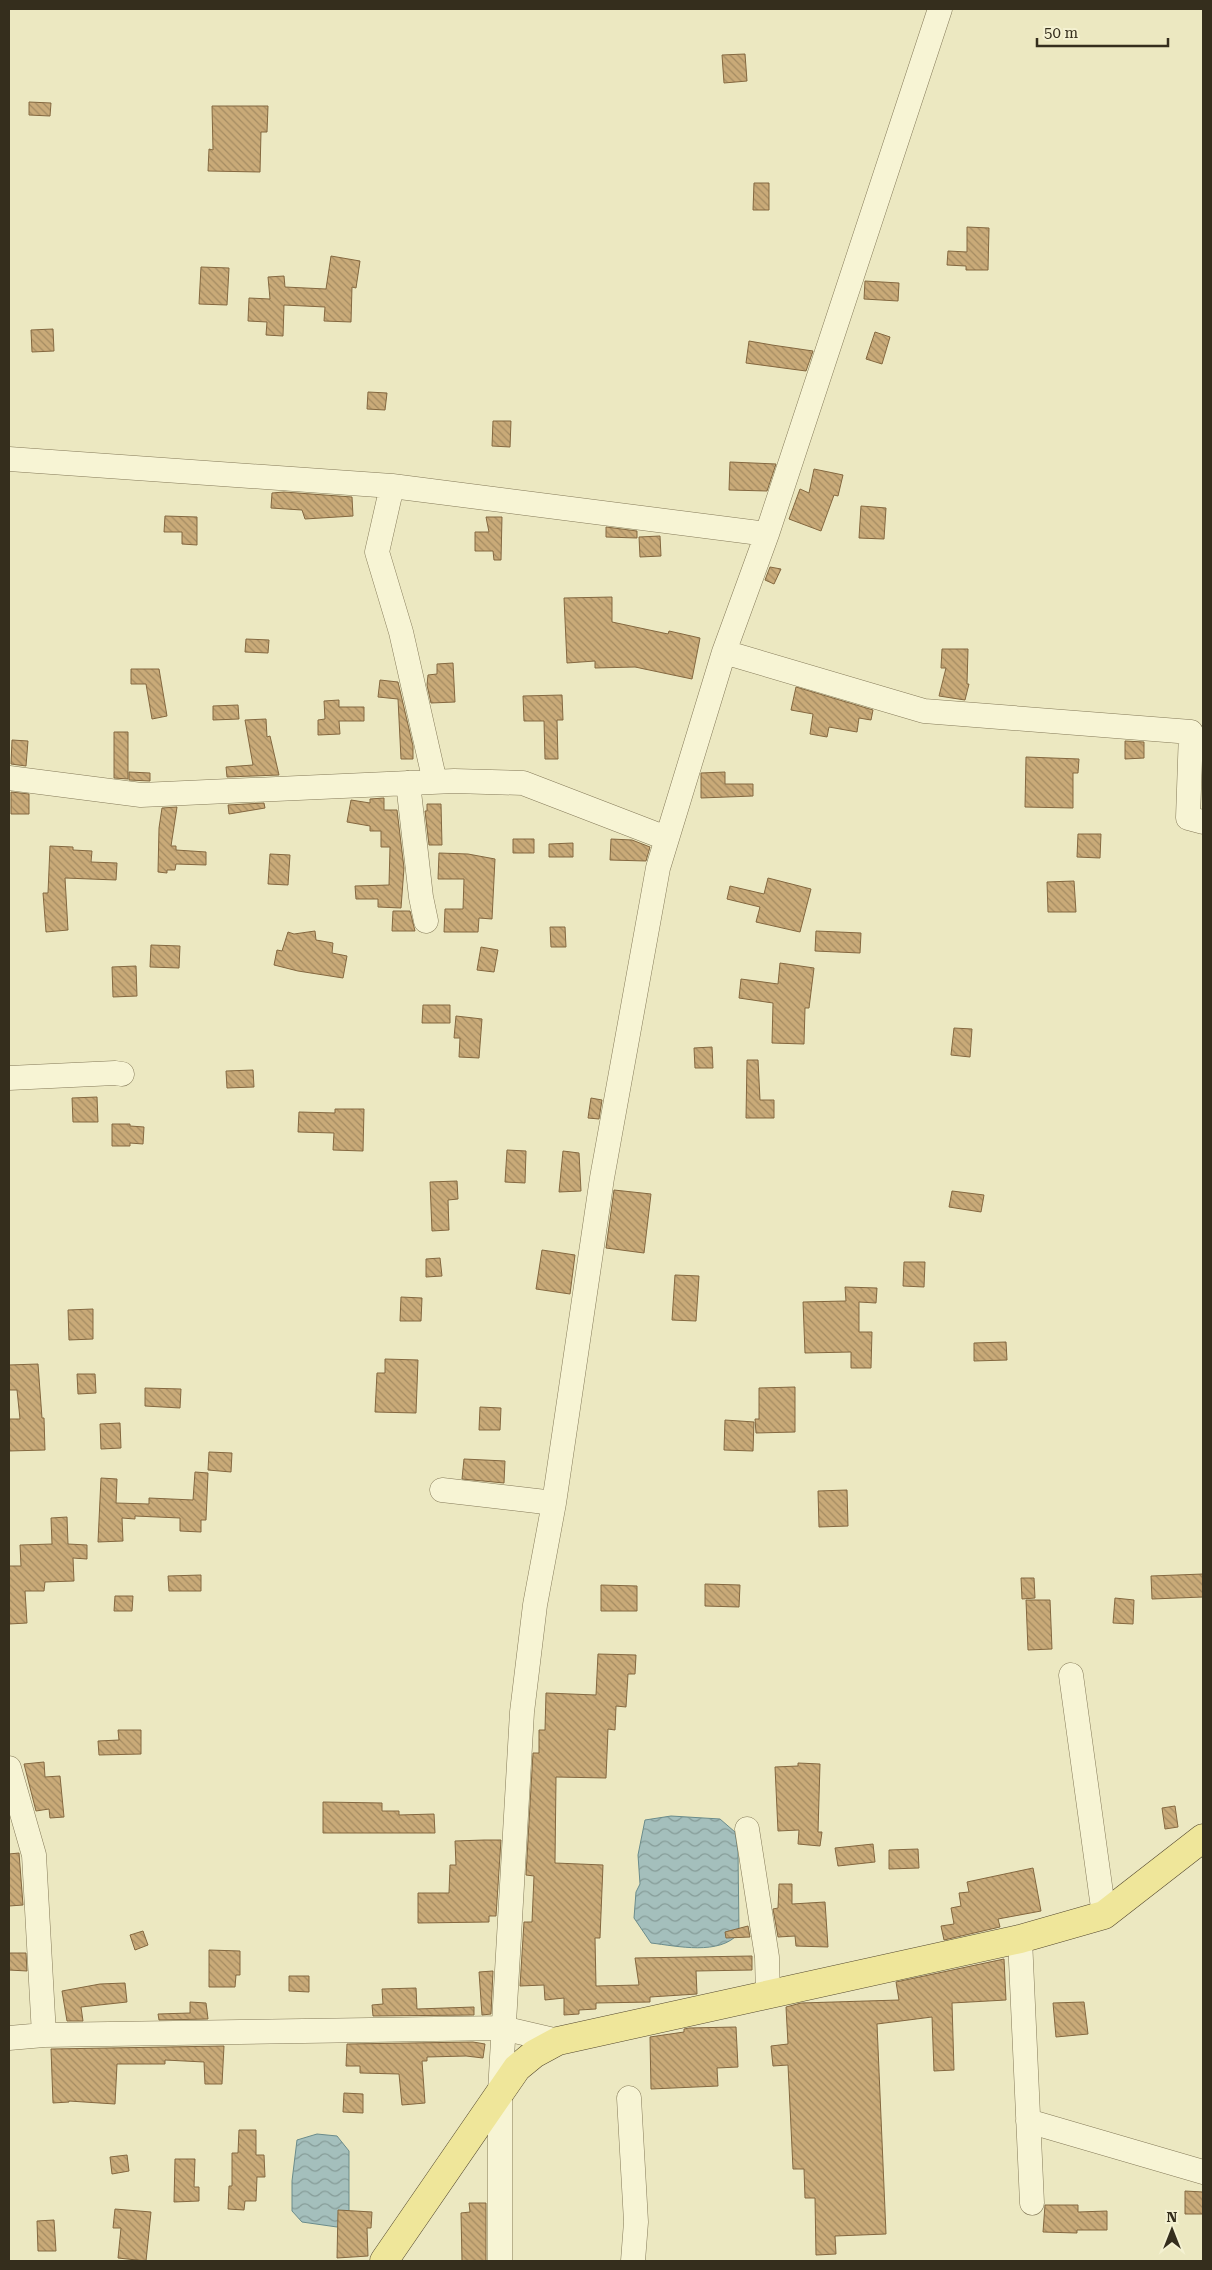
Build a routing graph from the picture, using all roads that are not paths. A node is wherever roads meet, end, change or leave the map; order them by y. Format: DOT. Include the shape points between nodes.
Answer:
graph roads {
  1 [pos="940,9"];
  2 [pos="9,459"];
  3 [pos="392,486"];
  4 [pos="767,534"];
  5 [pos="724,652"];
  6 [pos="9,778"];
  7 [pos="435,782"];
  8 [pos="408,783"];
  9 [pos="1203,822"];
  10 [pos="666,838"];
  11 [pos="426,922"];
  12 [pos="122,1074"];
  13 [pos="9,1078"];
  14 [pos="442,1490"];
  15 [pos="554,1503"];
  16 [pos="1071,1675"];
  17 [pos="9,1768"];
  18 [pos="747,1829"];
  19 [pos="1203,1838"];
  20 [pos="1104,1915"];
  21 [pos="1020,1939"];
  22 [pos="768,1995"];
  23 [pos="502,2028"];
  24 [pos="44,2035"];
  25 [pos="9,2038"];
  26 [pos="558,2041"];
  27 [pos="500,2092"];
  28 [pos="630,2098"];
  29 [pos="1028,2121"];
  30 [pos="1203,2172"];
  31 [pos="1032,2203"];
  32 [pos="384,2261"];
  33 [pos="500,2261"];
  34 [pos="633,2261"];
  1 -- 4 [label="street"];
  2 -- 3 [label="street"];
  3 -- 4 [label="street"];
  3 -- 7 [label="street" via="377,552 401,632"];
  4 -- 5 [label="street"];
  5 -- 9 [label="street" via="924,710 1191,732 1188,818"];
  5 -- 10 [label="street"];
  6 -- 8 [label="street" via="141,795"];
  7 -- 8 [label="street"];
  7 -- 10 [label="street" via="523,783"];
  8 -- 11 [label="street"];
  10 -- 15 [label="street" via="602,1178"];
  12 -- 13 [label="street"];
  14 -- 15 [label="street"];
  15 -- 23 [label="street" via="522,1712"];
  16 -- 20 [label="street"];
  17 -- 24 [label="street" via="34,1855"];
  18 -- 22 [label="street" via="767,1957"];
  19 -- 20 [label="main road"];
  20 -- 21 [label="main road"];
  21 -- 22 [label="main road"];
  21 -- 29 [label="street"];
  22 -- 26 [label="main road"];
  23 -- 24 [label="street"];
  23 -- 26 [label="street"];
  23 -- 27 [label="street"];
  24 -- 25 [label="street"];
  26 -- 27 [label="main road" via="517,2068"];
  27 -- 32 [label="main road"];
  27 -- 33 [label="street"];
  28 -- 34 [label="street" via="636,2222"];
  29 -- 30 [label="street"];
  29 -- 31 [label="street"];
}
